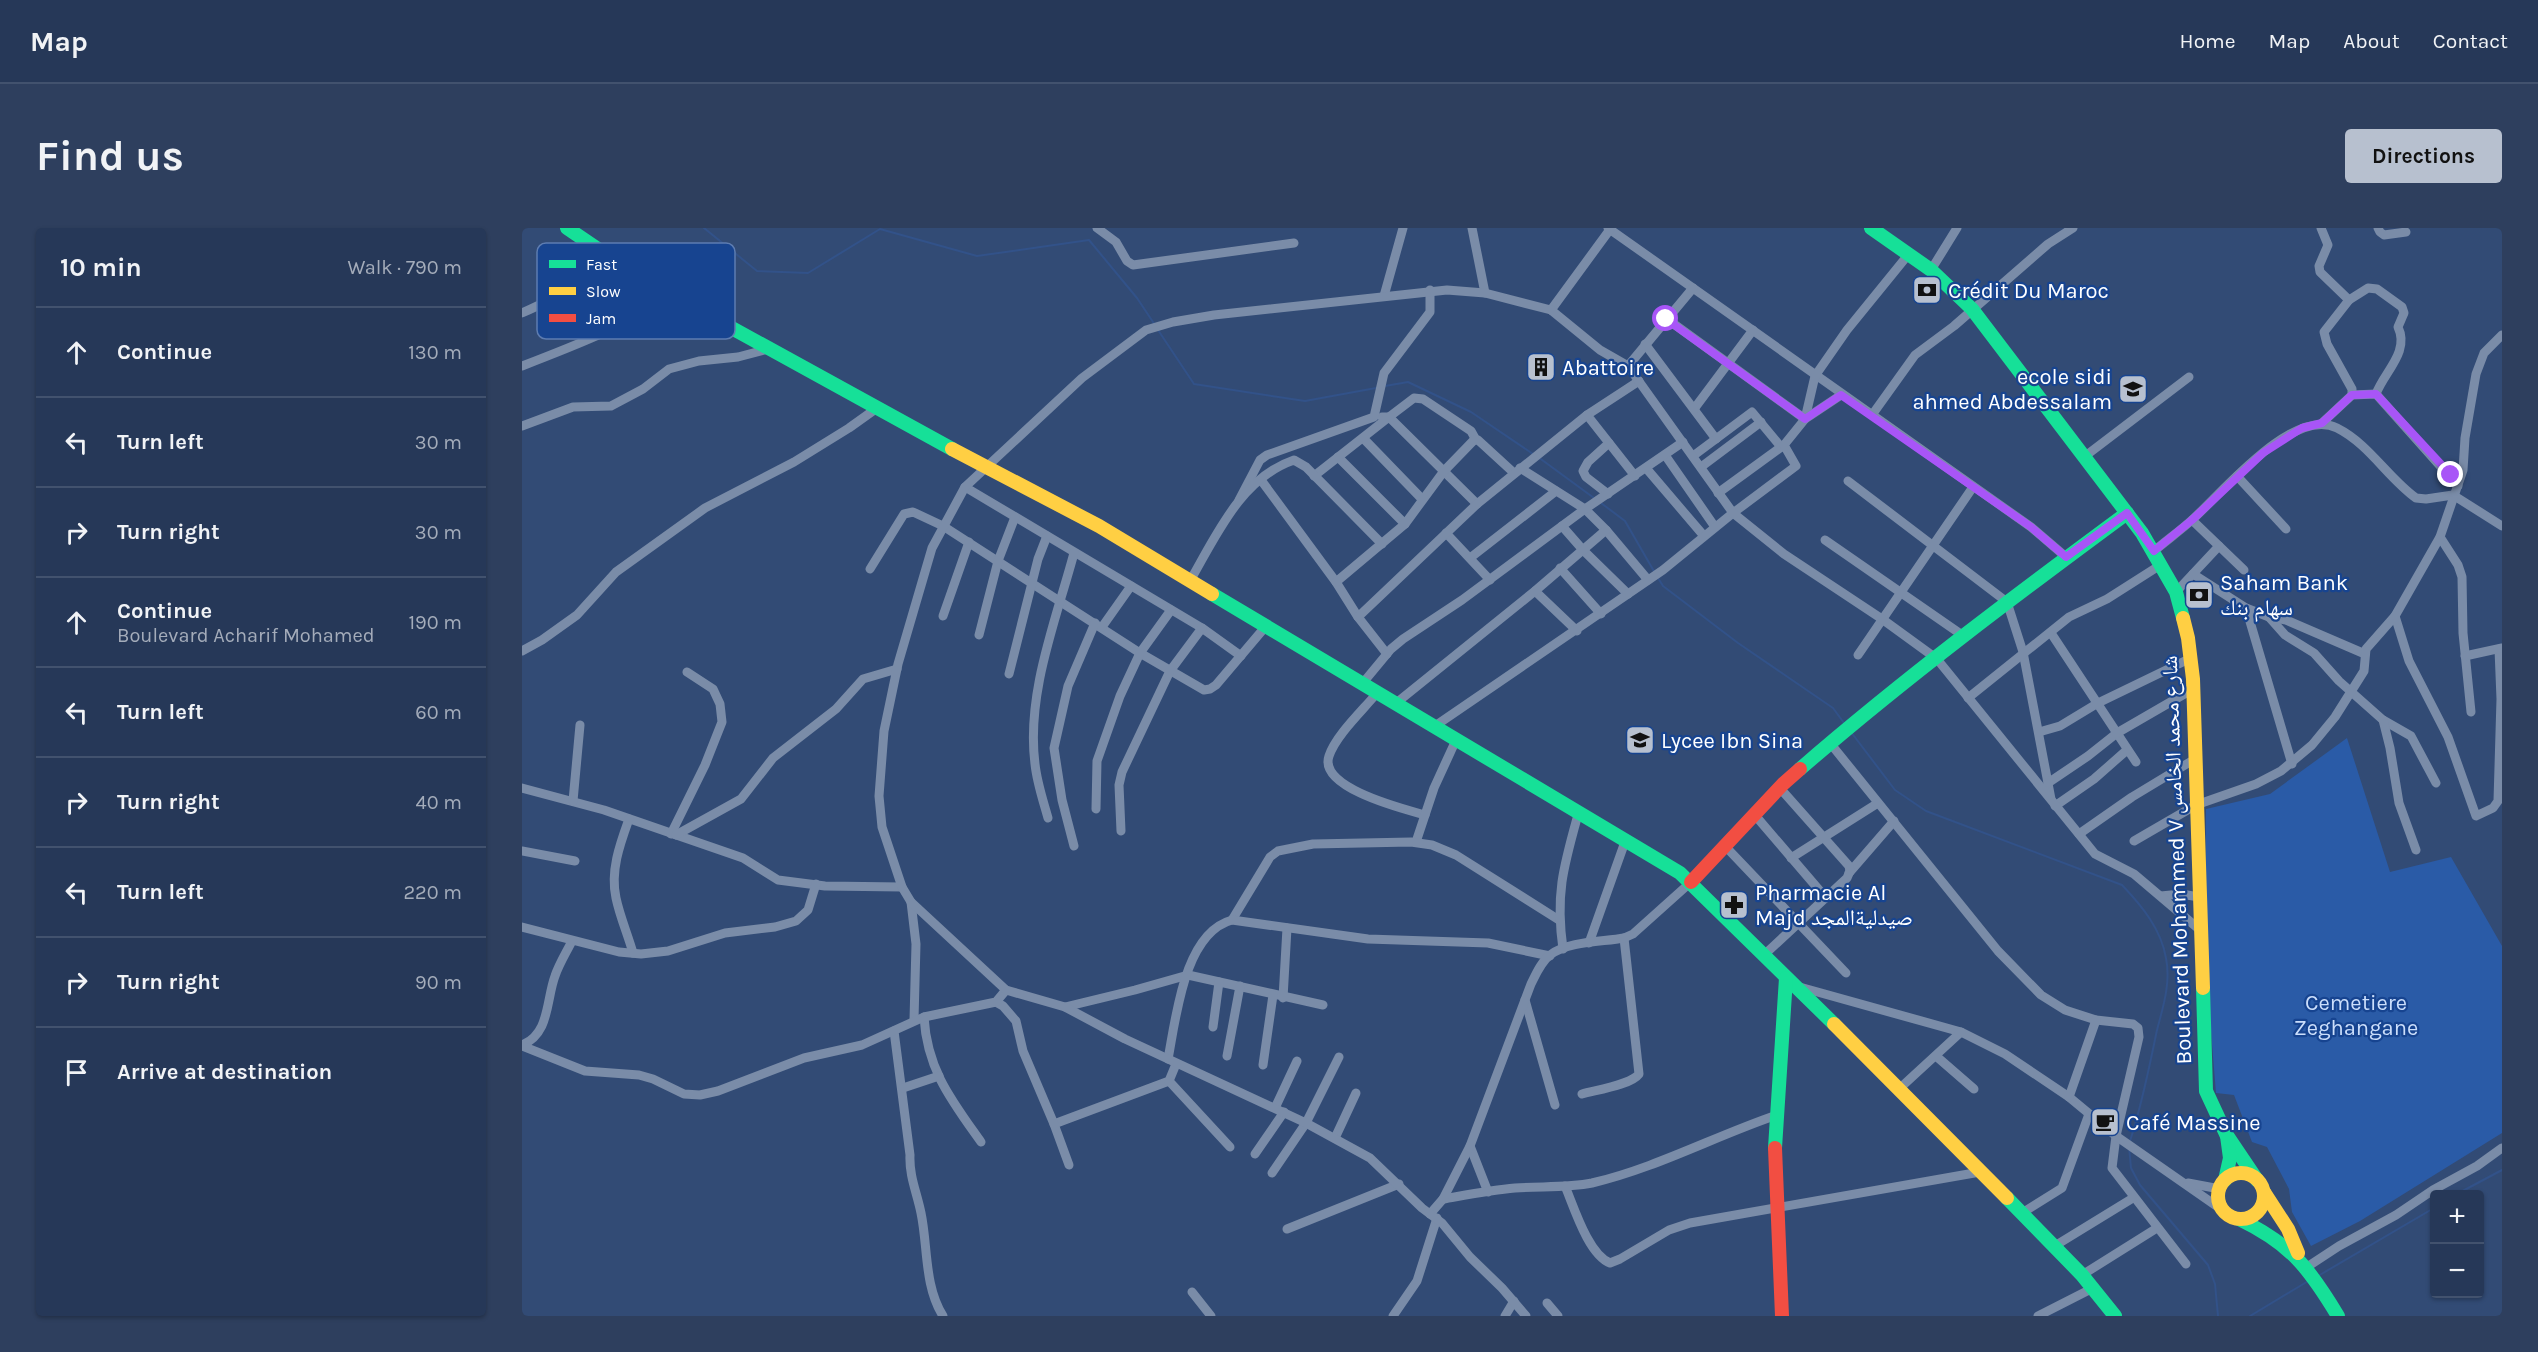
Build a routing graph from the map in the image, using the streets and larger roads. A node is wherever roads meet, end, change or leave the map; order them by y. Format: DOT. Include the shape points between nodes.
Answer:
graph roads {
  1 [pos="567,228"];
  2 [pos="1097,228"];
  3 [pos="1403,228"];
  4 [pos="1472,228"];
  5 [pos="1610,228"];
  6 [pos="1871,228"];
  7 [pos="1957,228"];
  8 [pos="2073,228"];
  9 [pos="2320,228"];
  10 [pos="2378,228"];
  11 [pos="2406,232"];
  12 [pos="589,243"];
  13 [pos="1294,243"];
  14 [pos="1908,255"];
  15 [pos="1931,270"];
  16 [pos="1693,288"];
  17 [pos="1430,290"];
  18 [pos="1485,293"];
  19 [pos="1384,296"];
  20 [pos="2349,300"];
  21 [pos="537,306"];
  22 [pos="1971,309"];
  23 [pos="1551,310"];
  24 [pos="522,313"];
  25 [pos="1666,319"];
  26 [pos="735,328"];
  27 [pos="1753,330"];
  28 [pos="2502,334"];
  29 [pos="586,339"];
  30 [pos="1645,345"];
  31 [pos="771,348"];
  32 [pos="1728,363"];
  33 [pos="522,366"];
  34 [pos="1628,366"];
  35 [pos="1815,376"];
  36 [pos="2189,377"];
  37 [pos="1639,381"];
  38 [pos="2376,394"];
  39 [pos="1841,395"];
  40 [pos="2352,395"];
  41 [pos="877,408"];
  42 [pos="1694,409"];
  43 [pos="1587,415"];
  44 [pos="1872,415"];
  45 [pos="1374,417"];
  46 [pos="1389,417"];
  47 [pos="1805,419"];
  48 [pos="1761,422"];
  49 [pos="2322,423"];
  50 [pos="522,426"];
  51 [pos="1363,438"];
  52 [pos="1716,439"];
  53 [pos="1476,440"];
  54 [pos="1683,442"];
  55 [pos="1609,443"];
  56 [pos="1782,446"];
  57 [pos="1665,455"];
  58 [pos="1693,456"];
  59 [pos="1338,457"];
  60 [pos="2084,457"];
  61 [pos="985,467"];
  62 [pos="1701,467"];
  63 [pos="1646,468"];
  64 [pos="1444,471"];
  65 [pos="1517,471"];
  66 [pos="1314,476"];
  67 [pos="1635,476"];
  68 [pos="2237,476"];
  69 [pos="1261,480"];
  70 [pos="1848,481"];
  71 [pos="1973,487"];
  72 [pos="965,488"];
  73 [pos="2456,490"];
  74 [pos="1556,491"];
  75 [pos="1718,493"];
  76 [pos="1605,496"];
  77 [pos="1422,499"];
  78 [pos="1239,500"];
  79 [pos="1477,504"];
  80 [pos="1586,508"];
  81 [pos="1733,513"];
  82 [pos="2127,513"];
  83 [pos="1015,517"];
  84 [pos="2192,520"];
  85 [pos="1405,524"];
  86 [pos="943,526"];
  87 [pos="1562,526"];
  88 [pos="2502,526"];
  89 [pos="1715,527"];
  90 [pos="2286,528"];
  91 [pos="1606,530"];
  92 [pos="1446,533"];
  93 [pos="1047,536"];
  94 [pos="1704,536"];
  95 [pos="2440,537"];
  96 [pos="1825,540"];
  97 [pos="969,542"];
  98 [pos="1382,544"];
  99 [pos="1934,545"];
  100 [pos="2219,546"];
  101 [pos="1583,550"];
  102 [pos="2154,551"];
  103 [pos="1074,553"];
  104 [pos="2066,557"];
  105 [pos="1470,558"];
  106 [pos="998,561"];
  107 [pos="2162,564"];
  108 [pos="1560,568"];
  109 [pos="870,569"];
  110 [pos="2244,570"];
  111 [pos="2193,574"];
  112 [pos="1490,580"];
  113 [pos="1648,580"];
  114 [pos="1190,581"];
  115 [pos="1032,582"];
  116 [pos="1336,582"];
  117 [pos="1131,586"];
  118 [pos="1535,591"];
  119 [pos="1902,592"];
  120 [pos="2176,592"];
  121 [pos="1628,594"];
  122 [pos="1061,601"];
  123 [pos="2007,602"];
  124 [pos="2246,608"];
  125 [pos="1171,610"];
  126 [pos="1601,614"];
  127 [pos="943,616"];
  128 [pos="2395,616"];
  129 [pos="1358,617"];
  130 [pos="2269,617"];
  131 [pos="1882,619"];
  132 [pos="1099,625"];
  133 [pos="1266,626"];
  134 [pos="1202,628"];
  135 [pos="1577,631"];
  136 [pos="2051,633"];
  137 [pos="979,635"];
  138 [pos="1965,638"];
  139 [pos="2500,648"];
  140 [pos="522,651"];
  141 [pos="2023,652"];
  142 [pos="1140,653"];
  143 [pos="1387,654"];
  144 [pos="2364,654"];
  145 [pos="1858,655"];
  146 [pos="1241,656"];
  147 [pos="2465,656"];
  148 [pos="2191,658"];
  149 [pos="1936,659"];
  150 [pos="897,669"];
  151 [pos="1170,671"];
  152 [pos="687,672"];
  153 [pos="1010,674"];
  154 [pos="1362,684"];
  155 [pos="2193,689"];
  156 [pos="2351,690"];
  157 [pos="1377,693"];
  158 [pos="1968,698"];
  159 [pos="2098,703"];
  160 [pos="1395,704"];
  161 [pos="2471,712"];
  162 [pos="2383,720"];
  163 [pos="580,725"];
  164 [pos="1435,726"];
  165 [pos="2039,732"];
  166 [pos="2117,733"];
  167 [pos="1834,739"];
  168 [pos="1456,740"];
  169 [pos="2127,750"];
  170 [pos="2196,759"];
  171 [pos="2136,762"];
  172 [pos="2292,764"];
  173 [pos="2048,783"];
  174 [pos="2436,783"];
  175 [pos="1779,787"];
  176 [pos="522,788"];
  177 [pos="573,801"];
  178 [pos="1878,803"];
  179 [pos="2053,804"];
  180 [pos="2196,805"];
  181 [pos="1096,809"];
  182 [pos="1579,812"];
  183 [pos="1754,814"];
  184 [pos="1425,815"];
  185 [pos="1048,818"];
  186 [pos="629,819"];
  187 [pos="1894,821"];
  188 [pos="1121,831"];
  189 [pos="674,834"];
  190 [pos="2079,834"];
  191 [pos="1626,839"];
  192 [pos="1824,839"];
  193 [pos="2134,841"];
  194 [pos="1416,842"];
  195 [pos="1074,846"];
  196 [pos="1725,846"];
  197 [pos="2416,850"];
  198 [pos="522,851"];
  199 [pos="1791,858"];
  200 [pos="575,861"];
  201 [pos="1849,873"];
  202 [pos="1691,882"];
  203 [pos="816,884"];
  204 [pos="902,887"];
  205 [pos="2160,896"];
  206 [pos="2199,897"];
  207 [pos="1826,898"];
  208 [pos="911,902"];
  209 [pos="1232,920"];
  210 [pos="1559,920"];
  211 [pos="1798,925"];
  212 [pos="522,927"];
  213 [pos="1287,928"];
  214 [pos="2200,930"];
  215 [pos="1624,938"];
  216 [pos="572,941"];
  217 [pos="1589,943"];
  218 [pos="1563,949"];
  219 [pos="633,953"];
  220 [pos="1550,956"];
  221 [pos="1764,956"];
  222 [pos="1846,973"];
  223 [pos="1188,975"];
  224 [pos="1219,982"];
  225 [pos="1790,982"];
  226 [pos="1240,986"];
  227 [pos="1006,990"];
  228 [pos="1278,996"];
  229 [pos="1526,1000"];
  230 [pos="996,1002"];
  231 [pos="1323,1005"];
  232 [pos="1065,1007"];
  233 [pos="919,1018"];
  234 [pos="2096,1020"];
  235 [pos="1213,1027"];
  236 [pos="894,1031"];
  237 [pos="1961,1032"];
  238 [pos="522,1046"];
  239 [pos="1227,1056"];
  240 [pos="1936,1056"];
  241 [pos="1339,1057"];
  242 [pos="1172,1061"];
  243 [pos="1297,1061"];
  244 [pos="1263,1065"];
  245 [pos="939,1076"];
  246 [pos="1169,1081"];
  247 [pos="903,1088"];
  248 [pos="1899,1089"];
  249 [pos="1974,1089"];
  250 [pos="1356,1092"];
  251 [pos="1582,1094"];
  252 [pos="2069,1097"];
  253 [pos="1555,1105"];
  254 [pos="1279,1110"];
  255 [pos="2089,1114"];
  256 [pos="1777,1115"];
  257 [pos="1306,1123"];
  258 [pos="1054,1124"];
  259 [pos="2226,1134"];
  260 [pos="2118,1137"];
  261 [pos="1335,1138"];
  262 [pos="981,1142"];
  263 [pos="1470,1146"];
  264 [pos="1230,1147"];
  265 [pos="2502,1148"];
  266 [pos="1255,1154"];
  267 [pos="1069,1165"];
  268 [pos="1980,1172"];
  269 [pos="1272,1173"];
  270 [pos="2180,1181"];
  271 [pos="1399,1184"];
  272 [pos="2222,1184"];
  273 [pos="1565,1186"];
  274 [pos="2261,1186"];
  275 [pos="1488,1192"];
  276 [pos="2133,1198"];
  277 [pos="1443,1199"];
  278 [pos="1777,1209"];
  279 [pos="2022,1213"];
  280 [pos="1434,1216"];
  281 [pos="2233,1217"];
  282 [pos="2157,1228"];
  283 [pos="1287,1229"];
  284 [pos="2053,1247"];
  285 [pos="2187,1264"];
  286 [pos="2307,1267"];
  287 [pos="2082,1275"];
  288 [pos="2093,1288"];
  289 [pos="1192,1292"];
  290 [pos="1514,1301"];
  291 [pos="1547,1303"];
  292 [pos="1395,1315"];
  293 [pos="943,1316"];
  294 [pos="1211,1316"];
  295 [pos="1505,1316"];
  296 [pos="1526,1316"];
  297 [pos="1558,1316"];
  298 [pos="1782,1316"];
  299 [pos="2038,1316"];
  300 [pos="2115,1316"];
  301 [pos="2338,1316"];
  1 -- 12 [label="street"];
  2 -- 13 [label="street" via="1116,242 1133,265"];
  3 -- 19 [label="street"];
  4 -- 18 [label="street"];
  5 -- 16 [label="street"];
  5 -- 23 [label="street"];
  6 -- 14 [label="street, Boulevard Mohammed V شارع محمد الخامس"];
  7 -- 15 [label="street"];
  8 -- 22 [label="street" via="2048,244"];
  9 -- 20 [label="street" via="2328,245 2320,272"];
  10 -- 11 [label="street" via="2384,235"];
  14 -- 15 [label="street, Boulevard Mohammed V شارع محمد الخامس"];
  14 -- 35 [label="street"];
  15 -- 22 [label="street, Boulevard Mohammed V شارع محمد الخامس"];
  16 -- 25 [label="street"];
  16 -- 27 [label="street"];
  17 -- 18 [label="street"];
  17 -- 19 [label="street"];
  17 -- 45 [label="street" via="1430,312 1384,373"];
  18 -- 23 [label="street"];
  19 -- 61 [label="street" via="1214,315 1146,330 1082,378"];
  20 -- 38 [label="street" via="2373,287 2404,310 2398,327 2401,345"];
  20 -- 40 [label="street" via="2324,334"];
  21 -- 24 [label="street"];
  22 -- 44 [label="street" via="1915,355"];
  22 -- 60 [label="street, Boulevard Mohammed V شارع محمد الخامس"];
  23 -- 34 [label="street" via="1600,350"];
  25 -- 30 [label="street"];
  25 -- 32 [label="street"];
  26 -- 31 [label="street"];
  27 -- 32 [label="street"];
  27 -- 35 [label="street"];
  28 -- 73 [label="street" via="2484,353 2476,374 2463,470"];
  29 -- 33 [label="street"];
  30 -- 34 [label="street"];
  30 -- 42 [label="street"];
  31 -- 41 [label="street"];
  31 -- 50 [label="street" via="669,369 611,406 573,407"];
  32 -- 42 [label="street"];
  32 -- 47 [label="street"];
  34 -- 37 [label="street"];
  35 -- 39 [label="street"];
  35 -- 47 [label="street"];
  36 -- 60 [label="street"];
  37 -- 43 [label="street"];
  37 -- 54 [label="street"];
  38 -- 40 [label="street"];
  38 -- 73 [label="street"];
  39 -- 44 [label="street"];
  39 -- 47 [label="street"];
  40 -- 49 [label="street"];
  41 -- 61 [label="street"];
  41 -- 140 [label="street" via="794,462 705,508 616,572 578,615"];
  42 -- 52 [label="street"];
  43 -- 55 [label="street"];
  43 -- 65 [label="street"];
  44 -- 71 [label="street"];
  45 -- 46 [label="street"];
  45 -- 78 [label="street" via="1267,455 1260,460"];
  46 -- 51 [label="street"];
  46 -- 53 [label="street" via="1412,400 1423,399 1472,431"];
  46 -- 64 [label="street"];
  47 -- 56 [label="street"];
  48 -- 52 [label="street" via="1752,412"];
  48 -- 56 [label="street"];
  48 -- 62 [label="street"];
  49 -- 68 [label="street" via="2289,435"];
  49 -- 73 [label="street" via="2350,436 2416,498 2426,500"];
  51 -- 59 [label="street"];
  51 -- 77 [label="street"];
  52 -- 58 [label="street"];
  53 -- 64 [label="street"];
  53 -- 65 [label="street"];
  54 -- 57 [label="street"];
  54 -- 58 [label="street"];
  55 -- 67 [label="street"];
  55 -- 76 [label="street" via="1588,462 1584,471"];
  56 -- 75 [label="street"];
  56 -- 81 [label="street" via="1796,466"];
  57 -- 63 [label="street"];
  57 -- 89 [label="street"];
  58 -- 62 [label="street"];
  59 -- 66 [label="street"];
  59 -- 85 [label="street"];
  60 -- 82 [label="street, Boulevard Mohammed V شارع محمد الخامس"];
  61 -- 72 [label="street"];
  61 -- 114 [label="street" via="1099,526"];
  62 -- 75 [label="street"];
  63 -- 67 [label="street"];
  63 -- 94 [label="street"];
  64 -- 77 [label="street"];
  64 -- 79 [label="street"];
  65 -- 74 [label="street"];
  65 -- 79 [label="street"];
  66 -- 69 [label="street" via="1294,460"];
  66 -- 98 [label="street"];
  67 -- 76 [label="street"];
  68 -- 84 [label="street"];
  68 -- 90 [label="street"];
  69 -- 78 [label="street"];
  69 -- 116 [label="street"];
  70 -- 99 [label="street"];
  71 -- 99 [label="street"];
  71 -- 104 [label="street"];
  72 -- 83 [label="street"];
  72 -- 86 [label="street"];
  73 -- 88 [label="street"];
  73 -- 95 [label="street"];
  74 -- 80 [label="street"];
  74 -- 105 [label="street"];
  75 -- 81 [label="street"];
  76 -- 80 [label="street"];
  77 -- 85 [label="street"];
  78 -- 114 [label="street"];
  79 -- 92 [label="street"];
  80 -- 87 [label="street"];
  80 -- 91 [label="street"];
  81 -- 89 [label="street"];
  81 -- 131 [label="street" via="1784,554"];
  82 -- 102 [label="street, Boulevard Mohammed V شارع محمد الخامس"];
  82 -- 104 [label="street"];
  83 -- 93 [label="street"];
  83 -- 106 [label="street"];
  84 -- 100 [label="street"];
  84 -- 102 [label="street"];
  85 -- 98 [label="street"];
  86 -- 97 [label="street"];
  86 -- 109 [label="street" via="909,512 904,514"];
  86 -- 150 [label="street"];
  87 -- 101 [label="street"];
  87 -- 112 [label="street"];
  89 -- 94 [label="street"];
  91 -- 101 [label="street"];
  91 -- 113 [label="street"];
  92 -- 105 [label="street"];
  92 -- 129 [label="street"];
  93 -- 103 [label="street"];
  93 -- 115 [label="street"];
  94 -- 113 [label="street"];
  95 -- 128 [label="street"];
  95 -- 147 [label="street" via="2462,576"];
  96 -- 119 [label="street"];
  97 -- 106 [label="street"];
  97 -- 127 [label="street"];
  98 -- 116 [label="street"];
  99 -- 119 [label="street"];
  99 -- 123 [label="street"];
  100 -- 110 [label="street"];
  100 -- 111 [label="street"];
  101 -- 108 [label="street"];
  101 -- 121 [label="street"];
  102 -- 107 [label="street, Boulevard Mohammed V شارع محمد الخامس"];
  103 -- 117 [label="street"];
  103 -- 122 [label="street"];
  104 -- 123 [label="street"];
  105 -- 112 [label="street"];
  106 -- 115 [label="street"];
  106 -- 137 [label="street"];
  107 -- 120 [label="street, Boulevard Mohammed V شارع محمد الخامس"];
  107 -- 136 [label="street" via="2107,600 2069,617"];
  108 -- 118 [label="street"];
  108 -- 126 [label="street"];
  111 -- 120 [label="street"];
  111 -- 124 [label="street"];
  112 -- 143 [label="street"];
  113 -- 121 [label="street"];
  114 -- 133 [label="street"];
  115 -- 122 [label="street"];
  115 -- 153 [label="street"];
  116 -- 129 [label="street"];
  117 -- 125 [label="street"];
  117 -- 132 [label="street"];
  118 -- 135 [label="street"];
  118 -- 160 [label="street"];
  119 -- 131 [label="street"];
  119 -- 138 [label="street"];
  120 -- 148 [label="street, Boulevard Mohammed V شارع محمد الخامس"];
  121 -- 126 [label="street"];
  122 -- 132 [label="street"];
  122 -- 185 [label="street" via="1034,713 1034,763"];
  123 -- 138 [label="street"];
  123 -- 141 [label="street"];
  124 -- 130 [label="street"];
  124 -- 172 [label="street"];
  125 -- 134 [label="street"];
  125 -- 142 [label="street"];
  126 -- 135 [label="street"];
  128 -- 139 [label="street" via="2409,661 2448,737 2476,816 2498,801"];
  128 -- 144 [label="street"];
  129 -- 143 [label="street"];
  130 -- 144 [label="street" via="2286,620"];
  130 -- 156 [label="street" via="2285,635 2314,653"];
  131 -- 145 [label="street"];
  131 -- 149 [label="street"];
  132 -- 142 [label="street"];
  132 -- 195 [label="street" via="1068,686 1053,754"];
  133 -- 146 [label="street"];
  133 -- 154 [label="street"];
  134 -- 146 [label="street"];
  134 -- 151 [label="street"];
  135 -- 164 [label="street"];
  136 -- 141 [label="street"];
  136 -- 159 [label="street"];
  138 -- 149 [label="street"];
  139 -- 147 [label="street"];
  141 -- 158 [label="street"];
  141 -- 165 [label="street"];
  142 -- 151 [label="street"];
  142 -- 181 [label="street" via="1097,761"];
  143 -- 154 [label="street"];
  144 -- 156 [label="street" via="2364,671"];
  146 -- 151 [label="street" via="1209,690"];
  147 -- 161 [label="street"];
  148 -- 155 [label="street, Boulevard Mohammed V شارع محمد الخامس"];
  148 -- 159 [label="street"];
  149 -- 158 [label="street"];
  149 -- 167 [label="street"];
  150 -- 189 [label="street" via="863,679 836,709 773,758 741,799"];
  150 -- 204 [label="street" via="885,730 879,811"];
  151 -- 188 [label="street" via="1122,772"];
  152 -- 189 [label="street" via="713,689 722,722"];
  154 -- 157 [label="street"];
  155 -- 166 [label="street"];
  155 -- 170 [label="street, Boulevard Mohammed V شارع محمد الخامس"];
  156 -- 162 [label="street"];
  156 -- 172 [label="street" via="2326,728"];
  157 -- 160 [label="street"];
  157 -- 184 [label="street" via="1336,742 1328,763 1335,776 1363,795"];
  158 -- 179 [label="street"];
  159 -- 165 [label="street" via="2060,726"];
  159 -- 166 [label="street"];
  160 -- 164 [label="street"];
  162 -- 174 [label="street" via="2411,736"];
  162 -- 197 [label="street" via="2399,803"];
  163 -- 177 [label="street"];
  164 -- 168 [label="street"];
  165 -- 173 [label="street"];
  166 -- 169 [label="street"];
  166 -- 173 [label="street"];
  167 -- 175 [label="street"];
  167 -- 178 [label="street"];
  168 -- 182 [label="street"];
  168 -- 184 [label="street"];
  169 -- 171 [label="street"];
  169 -- 179 [label="street" via="2094,779"];
  170 -- 180 [label="street, Boulevard Mohammed V شارع محمد الخامس"];
  170 -- 190 [label="street"];
  172 -- 180 [label="street" via="2256,784"];
  173 -- 179 [label="street"];
  175 -- 183 [label="street"];
  175 -- 192 [label="street"];
  176 -- 177 [label="street"];
  177 -- 186 [label="street"];
  178 -- 187 [label="street"];
  178 -- 192 [label="street"];
  179 -- 190 [label="street"];
  180 -- 193 [label="street"];
  180 -- 206 [label="street, Boulevard Mohammed V شارع محمد الخامس"];
  182 -- 191 [label="street"];
  182 -- 210 [label="street" via="1564,866"];
  183 -- 196 [label="street"];
  183 -- 199 [label="street"];
  184 -- 194 [label="street"];
  186 -- 189 [label="street"];
  186 -- 219 [label="street" via="614,875 616,898"];
  187 -- 201 [label="street"];
  187 -- 234 [label="street" via="2021,975 2058,1007"];
  189 -- 203 [label="street" via="743,858 778,880"];
  190 -- 205 [label="street" via="2095,854 2128,870"];
  191 -- 202 [label="street"];
  191 -- 217 [label="street"];
  192 -- 199 [label="street"];
  192 -- 201 [label="street" via="1849,866"];
  194 -- 209 [label="street" via="1312,844 1278,851 1270,857"];
  194 -- 210 [label="street" via="1446,850"];
  196 -- 202 [label="street"];
  196 -- 211 [label="street"];
  198 -- 200 [label="street"];
  199 -- 207 [label="street"];
  201 -- 207 [label="street"];
  202 -- 215 [label="street" via="1636,932"];
  202 -- 221 [label="street"];
  203 -- 204 [label="street"];
  203 -- 219 [label="street" via="808,910 796,921 726,933 668,951"];
  204 -- 208 [label="street"];
  205 -- 206 [label="street"];
  205 -- 214 [label="street"];
  206 -- 214 [label="street, Boulevard Mohammed V شارع محمد الخامس"];
  207 -- 211 [label="street"];
  208 -- 227 [label="street"];
  208 -- 233 [label="street"];
  209 -- 213 [label="street"];
  209 -- 223 [label="street" via="1221,923 1205,938"];
  210 -- 218 [label="street"];
  211 -- 221 [label="street"];
  211 -- 222 [label="street"];
  212 -- 216 [label="street"];
  213 -- 220 [label="street" via="1368,939 1488,943"];
  213 -- 228 [label="street"];
  214 -- 259 [label="street, Boulevard Mohammed V شارع محمد الخامس" via="2205,1083"];
  215 -- 217 [label="street"];
  215 -- 251 [label="street" via="1639,1074 1627,1082"];
  216 -- 219 [label="street"];
  216 -- 238 [label="street" via="554,977 540,1031"];
  217 -- 218 [label="street"];
  218 -- 220 [label="street"];
  220 -- 229 [label="street" via="1538,970"];
  221 -- 225 [label="street"];
  223 -- 224 [label="street"];
  223 -- 232 [label="street"];
  223 -- 242 [label="street" via="1177,1015"];
  224 -- 226 [label="street"];
  224 -- 235 [label="street"];
  225 -- 237 [label="street"];
  225 -- 248 [label="street"];
  225 -- 256 [label="street"];
  226 -- 228 [label="street"];
  226 -- 239 [label="street"];
  227 -- 230 [label="street"];
  227 -- 232 [label="street"];
  228 -- 231 [label="street"];
  228 -- 244 [label="street"];
  229 -- 253 [label="street"];
  229 -- 263 [label="street"];
  230 -- 233 [label="street"];
  230 -- 258 [label="street" via="1016,1021 1023,1051"];
  232 -- 242 [label="street"];
  233 -- 236 [label="street"];
  233 -- 245 [label="street"];
  234 -- 252 [label="street"];
  234 -- 260 [label="street" via="2133,1024 2139,1030"];
  236 -- 238 [label="street" via="862,1045 804,1059 700,1095 675,1091 639,1075 585,1071"];
  236 -- 247 [label="street"];
  237 -- 240 [label="street"];
  237 -- 252 [label="street" via="2006,1054"];
  240 -- 248 [label="street"];
  240 -- 249 [label="street"];
  241 -- 257 [label="street"];
  242 -- 246 [label="street"];
  242 -- 254 [label="street"];
  243 -- 254 [label="street"];
  245 -- 247 [label="street"];
  245 -- 262 [label="street" via="955,1108"];
  246 -- 258 [label="street"];
  246 -- 264 [label="street"];
  247 -- 293 [label="street" via="909,1172 921,1211 934,1296"];
  248 -- 268 [label="street"];
  250 -- 261 [label="street"];
  252 -- 255 [label="street"];
  254 -- 257 [label="street"];
  254 -- 266 [label="street"];
  255 -- 260 [label="street"];
  255 -- 279 [label="street" via="2062,1188"];
  256 -- 273 [label="street" via="1660,1161 1589,1183"];
  256 -- 278 [label="street"];
  257 -- 261 [label="street"];
  257 -- 269 [label="street"];
  258 -- 267 [label="street"];
  259 -- 272 [label="street, Boulevard Mohammed V شارع محمد الخامس" via="2230,1158"];
  259 -- 274 [label="street, Boulevard Mohammed V شارع محمد الخامس"];
  260 -- 270 [label="street"];
  260 -- 276 [label="street" via="2112,1168"];
  261 -- 271 [label="street" via="1370,1158"];
  263 -- 275 [label="street"];
  263 -- 277 [label="street"];
  265 -- 286 [label="street"];
  268 -- 278 [label="street"];
  268 -- 279 [label="street"];
  270 -- 272 [label="street"];
  270 -- 281 [label="street"];
  271 -- 280 [label="street"];
  271 -- 283 [label="street"];
  272 -- 274 [label="street" via="2241,1173"];
  272 -- 281 [label="street" via="2220,1203"];
  273 -- 275 [label="street"];
  273 -- 278 [label="street" via="1586,1235 1608,1263 1683,1225"];
  274 -- 281 [label="street" via="2264,1199 2258,1212 2246,1219"];
  274 -- 286 [label="street, Boulevard Mohammed V شارع محمد الخامس"];
  275 -- 277 [label="street"];
  276 -- 282 [label="street"];
  276 -- 284 [label="street"];
  277 -- 280 [label="street"];
  278 -- 298 [label="street"];
  279 -- 284 [label="street"];
  280 -- 290 [label="street"];
  280 -- 292 [label="street" via="1417,1281"];
  281 -- 286 [label="street, Boulevard Mohammed V شارع محمد الخامس" via="2274,1236"];
  282 -- 285 [label="street"];
  282 -- 287 [label="street"];
  284 -- 287 [label="street"];
  286 -- 301 [label="street, Boulevard Mohammed V شارع محمد الخامس"];
  287 -- 288 [label="street"];
  288 -- 299 [label="street"];
  288 -- 300 [label="street"];
  289 -- 294 [label="street"];
  290 -- 295 [label="street"];
  290 -- 296 [label="street"];
  291 -- 297 [label="street"];
}
